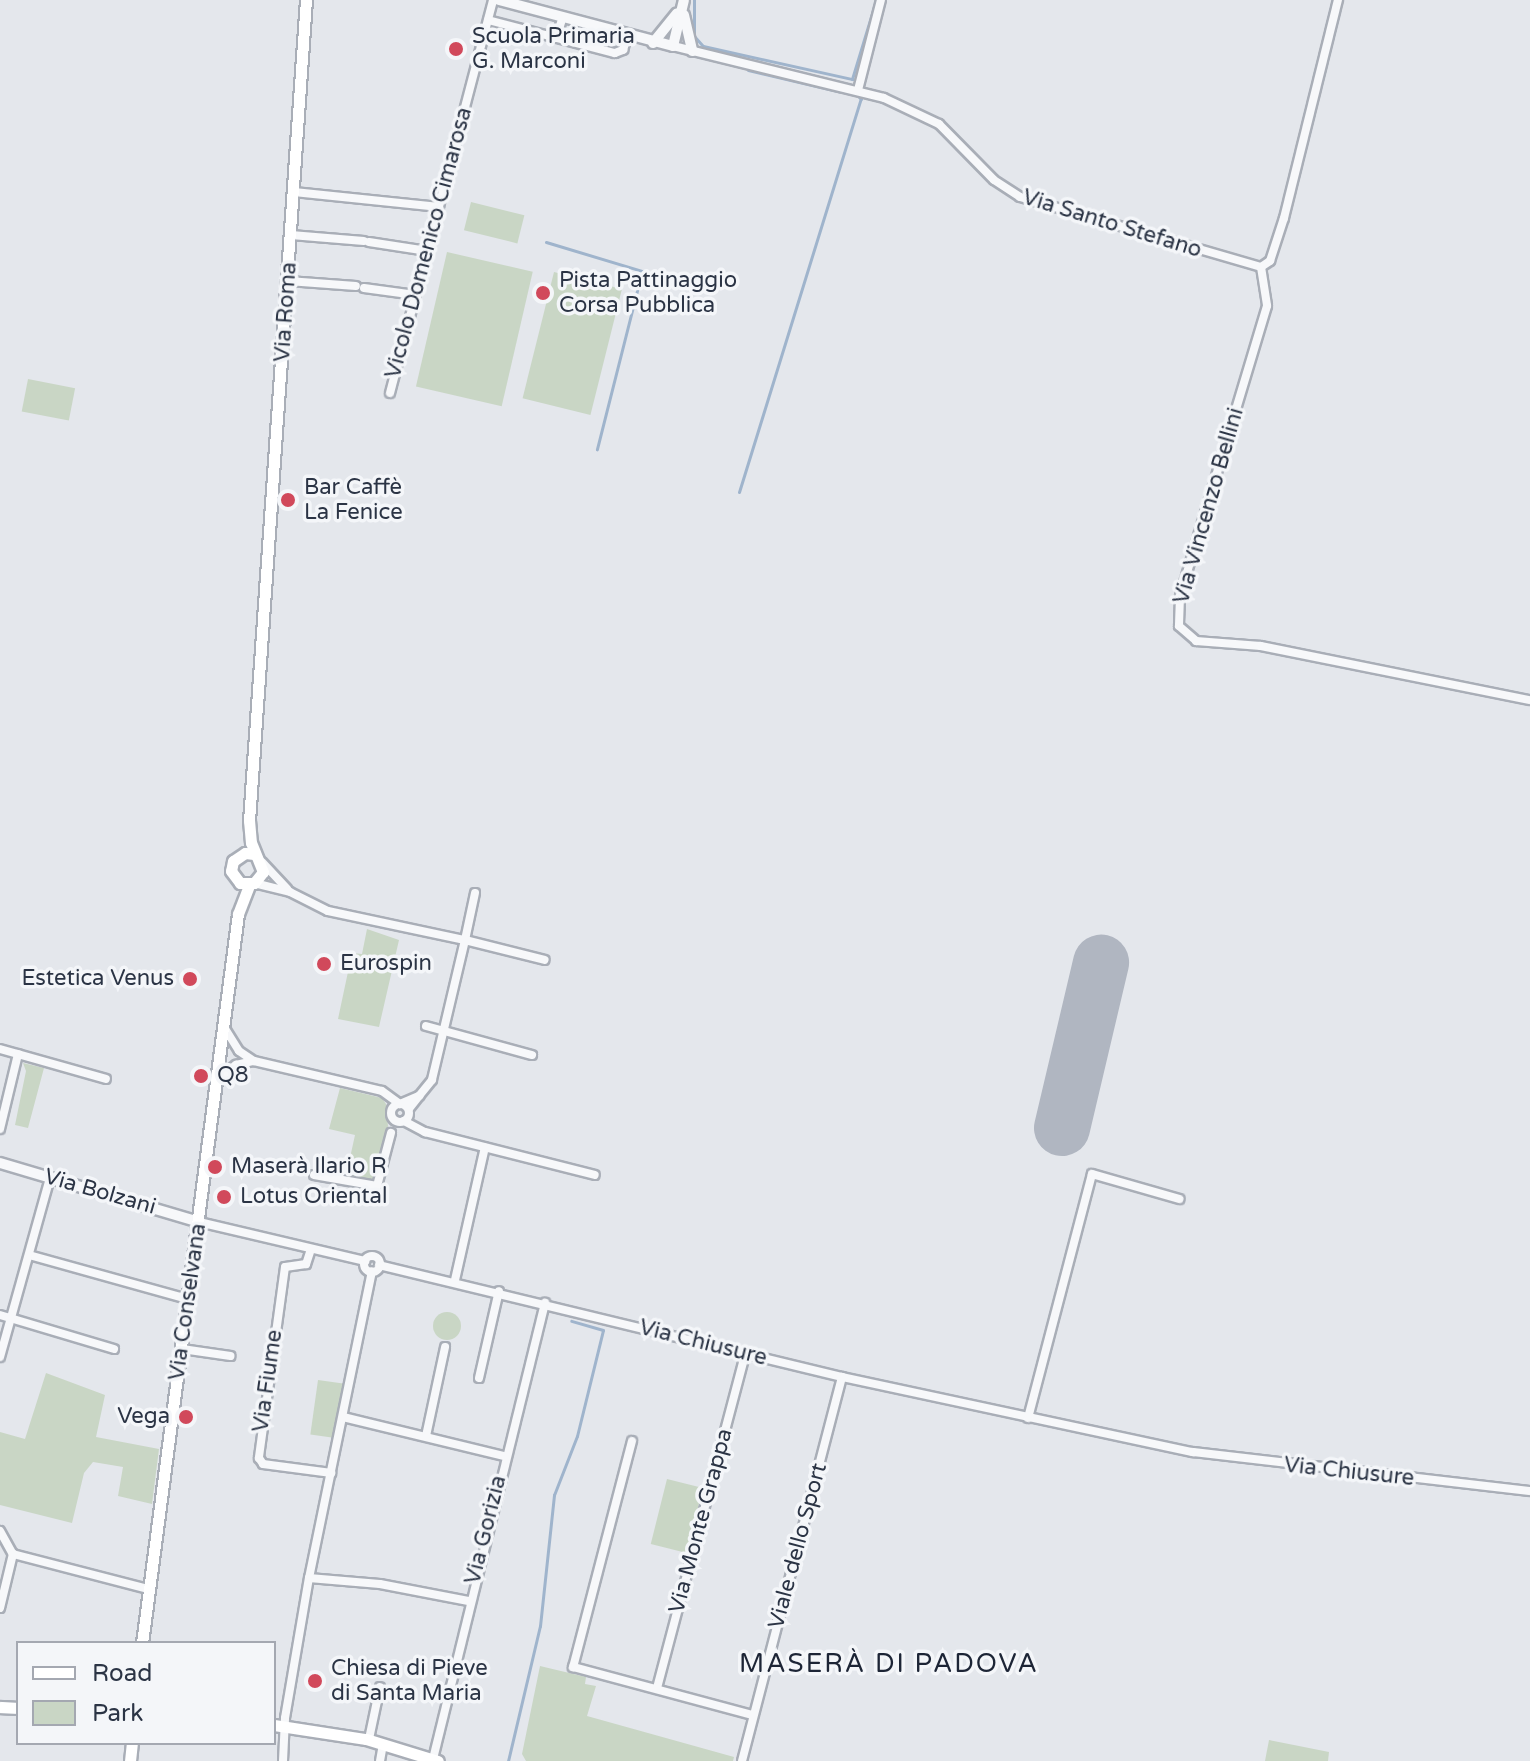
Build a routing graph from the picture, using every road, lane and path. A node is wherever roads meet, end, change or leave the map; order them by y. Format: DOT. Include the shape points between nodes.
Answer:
graph roads {
  1 [pos="306,0"];
  2 [pos="496,0"];
  3 [pos="684,0"];
  4 [pos="881,0"];
  5 [pos="1338,0"];
  6 [pos="562,19"];
  7 [pos="488,20"];
  8 [pos="627,37"];
  9 [pos="556,38"];
  10 [pos="653,43"];
  11 [pos="673,46"];
  12 [pos="692,51"];
  13 [pos="858,90"];
  14 [pos="294,192"];
  15 [pos="439,207"];
  16 [pos="291,235"];
  17 [pos="427,251"];
  18 [pos="1261,267"];
  19 [pos="288,281"];
  20 [pos="416,295"];
  21 [pos="390,393"];
  22 [pos="1530,700"];
  23 [pos="249,821"];
  24 [pos="240,854"];
  25 [pos="258,858"];
  26 [pos="247,883"];
  27 [pos="290,892"];
  28 [pos="475,893"];
  29 [pos="465,940"];
  30 [pos="545,960"];
  31 [pos="223,1026"];
  32 [pos="426,1026"];
  33 [pos="445,1030"];
  34 [pos="0,1049"];
  35 [pos="18,1054"];
  36 [pos="532,1055"];
  37 [pos="254,1061"];
  38 [pos="106,1079"];
  39 [pos="216,1081"];
  40 [pos="382,1091"];
  41 [pos="419,1096"];
  42 [pos="400,1104"];
  43 [pos="401,1116"];
  44 [pos="0,1129"];
  45 [pos="485,1147"];
  46 [pos="0,1163"];
  47 [pos="314,1175"];
  48 [pos="595,1175"];
  49 [pos="50,1178"];
  50 [pos="1179,1199"];
  51 [pos="199,1222"];
  52 [pos="311,1249"];
  53 [pos="29,1255"];
  54 [pos="376,1268"];
  55 [pos="455,1280"];
  56 [pos="499,1291"];
  57 [pos="188,1299"];
  58 [pos="545,1303"];
  59 [pos="0,1315"];
  60 [pos="12,1318"];
  61 [pos="445,1347"];
  62 [pos="114,1349"];
  63 [pos="182,1349"];
  64 [pos="745,1354"];
  65 [pos="230,1356"];
  66 [pos="0,1357"];
  67 [pos="842,1377"];
  68 [pos="479,1378"];
  69 [pos="343,1417"];
  70 [pos="1028,1418"];
  71 [pos="426,1436"];
  72 [pos="632,1441"];
  73 [pos="504,1456"];
  74 [pos="331,1473"];
  75 [pos="1530,1491"];
  76 [pos="0,1531"];
  77 [pos="13,1554"];
  78 [pos="309,1578"];
  79 [pos="148,1589"];
  80 [pos="468,1601"];
  81 [pos="0,1608"];
  82 [pos="142,1641"];
  83 [pos="380,1687"];
  84 [pos="657,1688"];
  85 [pos="752,1715"];
  86 [pos="279,1725"];
  87 [pos="369,1739"];
  88 [pos="383,1744"];
  89 [pos="435,1760"];
  90 [pos="283,1761"];
  91 [pos="380,1761"];
  92 [pos="742,1761"];
  1 -- 14 [label="main road, Via Roma"];
  2 -- 6 [label="street, Via Santo Stefano"];
  2 -- 7 [label="street, Vicolo Domenico Cimarosa"];
  3 -- 10 [label="street"];
  3 -- 11 [label="street"];
  3 -- 12 [label="street"];
  4 -- 13 [label="street"];
  5 -- 18 [label="street" via="1284,218 1270,261"];
  6 -- 8 [label="street, Via Santo Stefano"];
  6 -- 9 [label="street"];
  7 -- 9 [label="street"];
  7 -- 15 [label="street, Vicolo Domenico Cimarosa"];
  8 -- 9 [label="street" via="623,50 615,53"];
  8 -- 10 [label="street, Via Santo Stefano"];
  10 -- 11 [label="street, Via Santo Stefano"];
  11 -- 12 [label="street, Via Santo Stefano"];
  12 -- 13 [label="street, Via Santo Stefano"];
  13 -- 18 [label="street, Via Santo Stefano" via="939,124 994,180 1020,197"];
  14 -- 15 [label="street"];
  14 -- 16 [label="main road, Via Roma"];
  15 -- 17 [label="street, Vicolo Domenico Cimarosa"];
  16 -- 17 [label="street"];
  16 -- 19 [label="main road, Via Roma"];
  17 -- 20 [label="street, Vicolo Domenico Cimarosa"];
  18 -- 22 [label="street, Via Vincenzo Bellini" via="1267,306 1180,596 1179,626 1196,641 1261,646"];
  19 -- 20 [label="street"];
  19 -- 23 [label="main road, Via Roma"];
  20 -- 21 [label="street, Vicolo Domenico Cimarosa"];
  23 -- 24 [label="main road"];
  23 -- 25 [label="main road"];
  24 -- 25 [label="main road"];
  24 -- 26 [label="main road" via="231,866"];
  25 -- 26 [label="main road" via="263,872"];
  25 -- 27 [label="street"];
  26 -- 27 [label="street"];
  26 -- 31 [label="main road, Via Conselvana"];
  27 -- 29 [label="street" via="328,911"];
  28 -- 29 [label="street"];
  29 -- 30 [label="street"];
  29 -- 33 [label="street"];
  31 -- 37 [label="street" via="239,1051"];
  31 -- 39 [label="main road, Via Conselvana"];
  32 -- 33 [label="street"];
  33 -- 36 [label="street"];
  33 -- 41 [label="street" via="432,1080"];
  34 -- 35 [label="street"];
  35 -- 38 [label="street"];
  35 -- 44 [label="street"];
  37 -- 39 [label="street" via="236,1065"];
  37 -- 40 [label="street"];
  39 -- 51 [label="main road, Via Conselvana"];
  40 -- 42 [label="street"];
  40 -- 43 [label="street"];
  41 -- 42 [label="street"];
  41 -- 43 [label="street"];
  42 -- 43 [label="street"];
  43 -- 45 [label="street" via="425,1132"];
  43 -- 47 [label="street" via="377,1186"];
  45 -- 48 [label="street"];
  45 -- 55 [label="street"];
  46 -- 49 [label="street, Via Bolzani"];
  49 -- 51 [label="street, Via Bolzani"];
  49 -- 53 [label="street"];
  50 -- 70 [label="street" via="1092,1174"];
  51 -- 52 [label="street, Via Chiusure"];
  51 -- 57 [label="main road, Via Conselvana"];
  52 -- 54 [label="street, Via Chiusure" via="365,1261 373,1256"];
  52 -- 74 [label="street, Via Fiume" via="306,1264 285,1267 259,1458 263,1464"];
  53 -- 57 [label="street"];
  53 -- 60 [label="street"];
  54 -- 55 [label="street, Via Chiusure"];
  54 -- 69 [label="street"];
  55 -- 56 [label="street, Via Chiusure"];
  56 -- 58 [label="street, Via Chiusure"];
  56 -- 68 [label="street"];
  57 -- 63 [label="main road, Via Conselvana"];
  58 -- 64 [label="street, Via Chiusure"];
  58 -- 73 [label="street, Via Gorizia"];
  59 -- 60 [label="street"];
  60 -- 62 [label="street"];
  60 -- 66 [label="street"];
  61 -- 71 [label="street"];
  63 -- 65 [label="street"];
  63 -- 79 [label="main road, Via Conselvana"];
  64 -- 67 [label="street, Via Chiusure"];
  64 -- 84 [label="street, Via Monte Grappa"];
  67 -- 70 [label="street, Via Chiusure"];
  67 -- 85 [label="street, Viale dello Sport"];
  69 -- 71 [label="street"];
  69 -- 74 [label="street"];
  70 -- 75 [label="street, Via Chiusure" via="1193,1452"];
  71 -- 73 [label="street"];
  72 -- 84 [label="street" via="573,1667"];
  73 -- 80 [label="street, Via Gorizia"];
  74 -- 78 [label="street"];
  76 -- 77 [label="street"];
  77 -- 79 [label="street"];
  77 -- 81 [label="street"];
  78 -- 80 [label="street" via="380,1584"];
  78 -- 86 [label="street"];
  79 -- 82 [label="main road, Via Conselvana"];
  80 -- 89 [label="street, Via Gorizia"];
  83 -- 87 [label="street"];
  84 -- 85 [label="street"];
  85 -- 92 [label="street, Viale dello Sport"];
  86 -- 87 [label="main road"];
  86 -- 90 [label="street"];
  87 -- 88 [label="main road"];
  88 -- 89 [label="main road"];
  88 -- 91 [label="street"];
}
